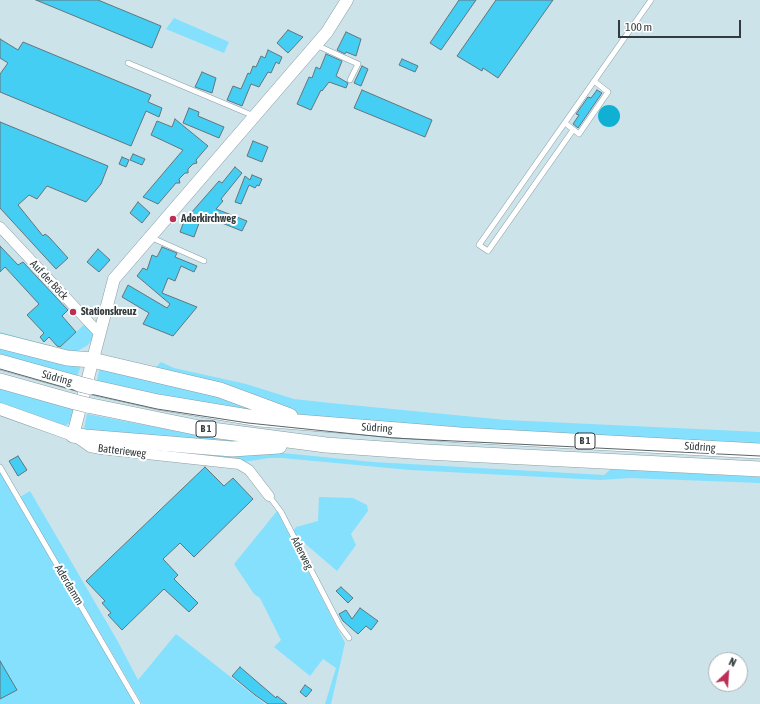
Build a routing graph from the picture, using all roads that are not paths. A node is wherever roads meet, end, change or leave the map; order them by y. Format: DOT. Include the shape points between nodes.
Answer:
graph roads {
  1 [pos="348,0"];
  2 [pos="651,0"];
  3 [pos="316,45"];
  4 [pos="128,63"];
  5 [pos="350,80"];
  6 [pos="594,81"];
  7 [pos="255,116"];
  8 [pos="565,123"];
  9 [pos="573,130"];
  10 [pos="0,227"];
  11 [pos="149,237"];
  12 [pos="204,261"];
  13 [pos="99,333"];
  14 [pos="0,341"];
  15 [pos="92,360"];
  16 [pos="0,362"];
  17 [pos="0,381"];
  18 [pos="0,409"];
  19 [pos="310,423"];
  20 [pos="73,435"];
  21 [pos="326,445"];
  22 [pos="760,451"];
  23 [pos="0,467"];
  24 [pos="760,469"];
  25 [pos="250,470"];
  26 [pos="269,496"];
  27 [pos="349,638"];
  28 [pos="138,704"];
  1 -- 3 [label="street"];
  2 -- 6 [label="lane"];
  3 -- 5 [label="lane" via="358,64"];
  3 -- 7 [label="street"];
  4 -- 7 [label="lane"];
  6 -- 8 [label="lane"];
  6 -- 9 [label="lane" via="608,92 578,134"];
  7 -- 11 [label="street"];
  8 -- 9 [label="lane"];
  8 -- 9 [label="lane" via="479,245 488,252"];
  10 -- 13 [label="street, Auf der Böck"];
  11 -- 12 [label="lane"];
  11 -- 13 [label="street" via="114,279"];
  13 -- 15 [label="street"];
  14 -- 15 [label="main road" via="67,358"];
  15 -- 19 [label="main road" via="220,390"];
  15 -- 20 [label="street"];
  16 -- 19 [label="main road, Südring / B 1" via="85,386 207,411"];
  17 -- 21 [label="main road, Südring / B 1" via="81,404 204,429"];
  18 -- 20 [label="street, Batterieweg"];
  19 -- 22 [label="main road, Südring / B 1"];
  20 -- 21 [label="main road" via="232,449"];
  20 -- 25 [label="street, Batterieweg" via="90,447 230,462"];
  21 -- 24 [label="main road, Südring / B 1"];
  23 -- 28 [label="lane, Aderdamm"];
  25 -- 26 [label="street, Aderweg"];
  26 -- 27 [label="lane, Aderweg" via="281,512 340,626"];
}
